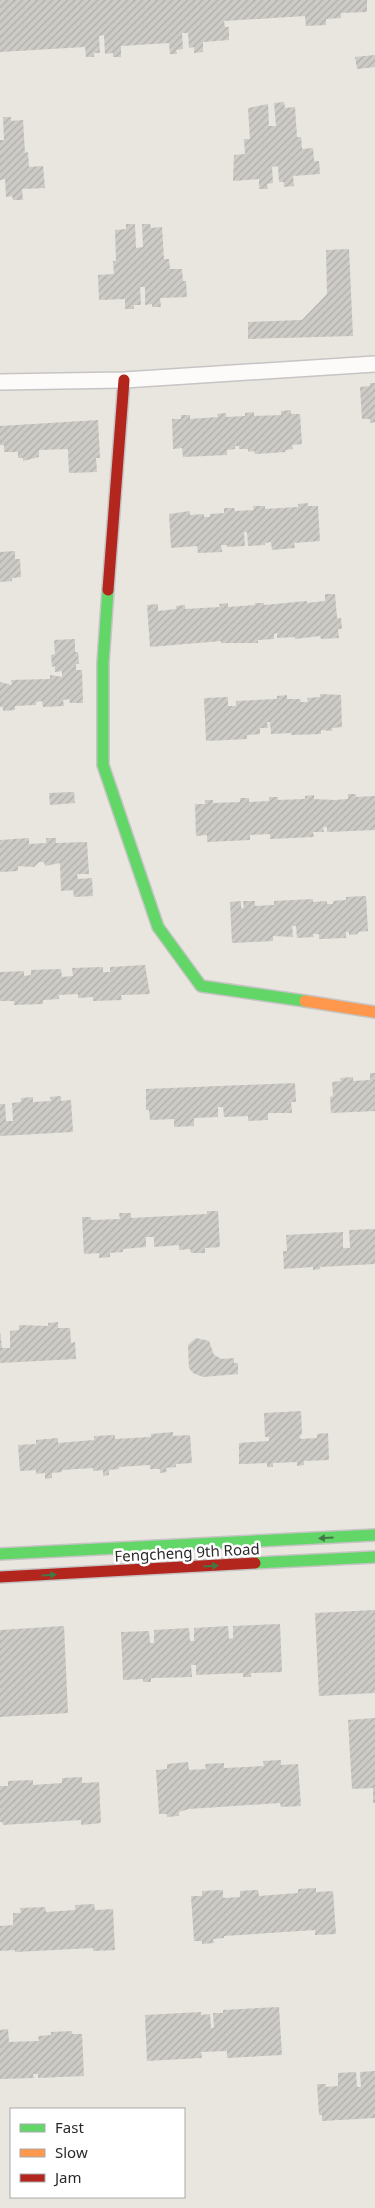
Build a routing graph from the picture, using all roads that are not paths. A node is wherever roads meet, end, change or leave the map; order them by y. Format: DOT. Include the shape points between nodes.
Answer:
graph roads {
  1 [pos="375,364"];
  2 [pos="124,380"];
  3 [pos="0,382"];
  4 [pos="375,1012"];
  5 [pos="375,1535"];
  6 [pos="0,1554"];
  7 [pos="375,1557"];
  8 [pos="0,1577"];
  1 -- 2 [label="street"];
  2 -- 3 [label="street"];
  2 -- 4 [label="street" via="103,662 103,765 158,927 201,986"];
  5 -- 6 [label="street, Fengcheng 9th Road, one-way"];
  8 -- 7 [label="street, Fengcheng 9th Road, one-way"];
}
